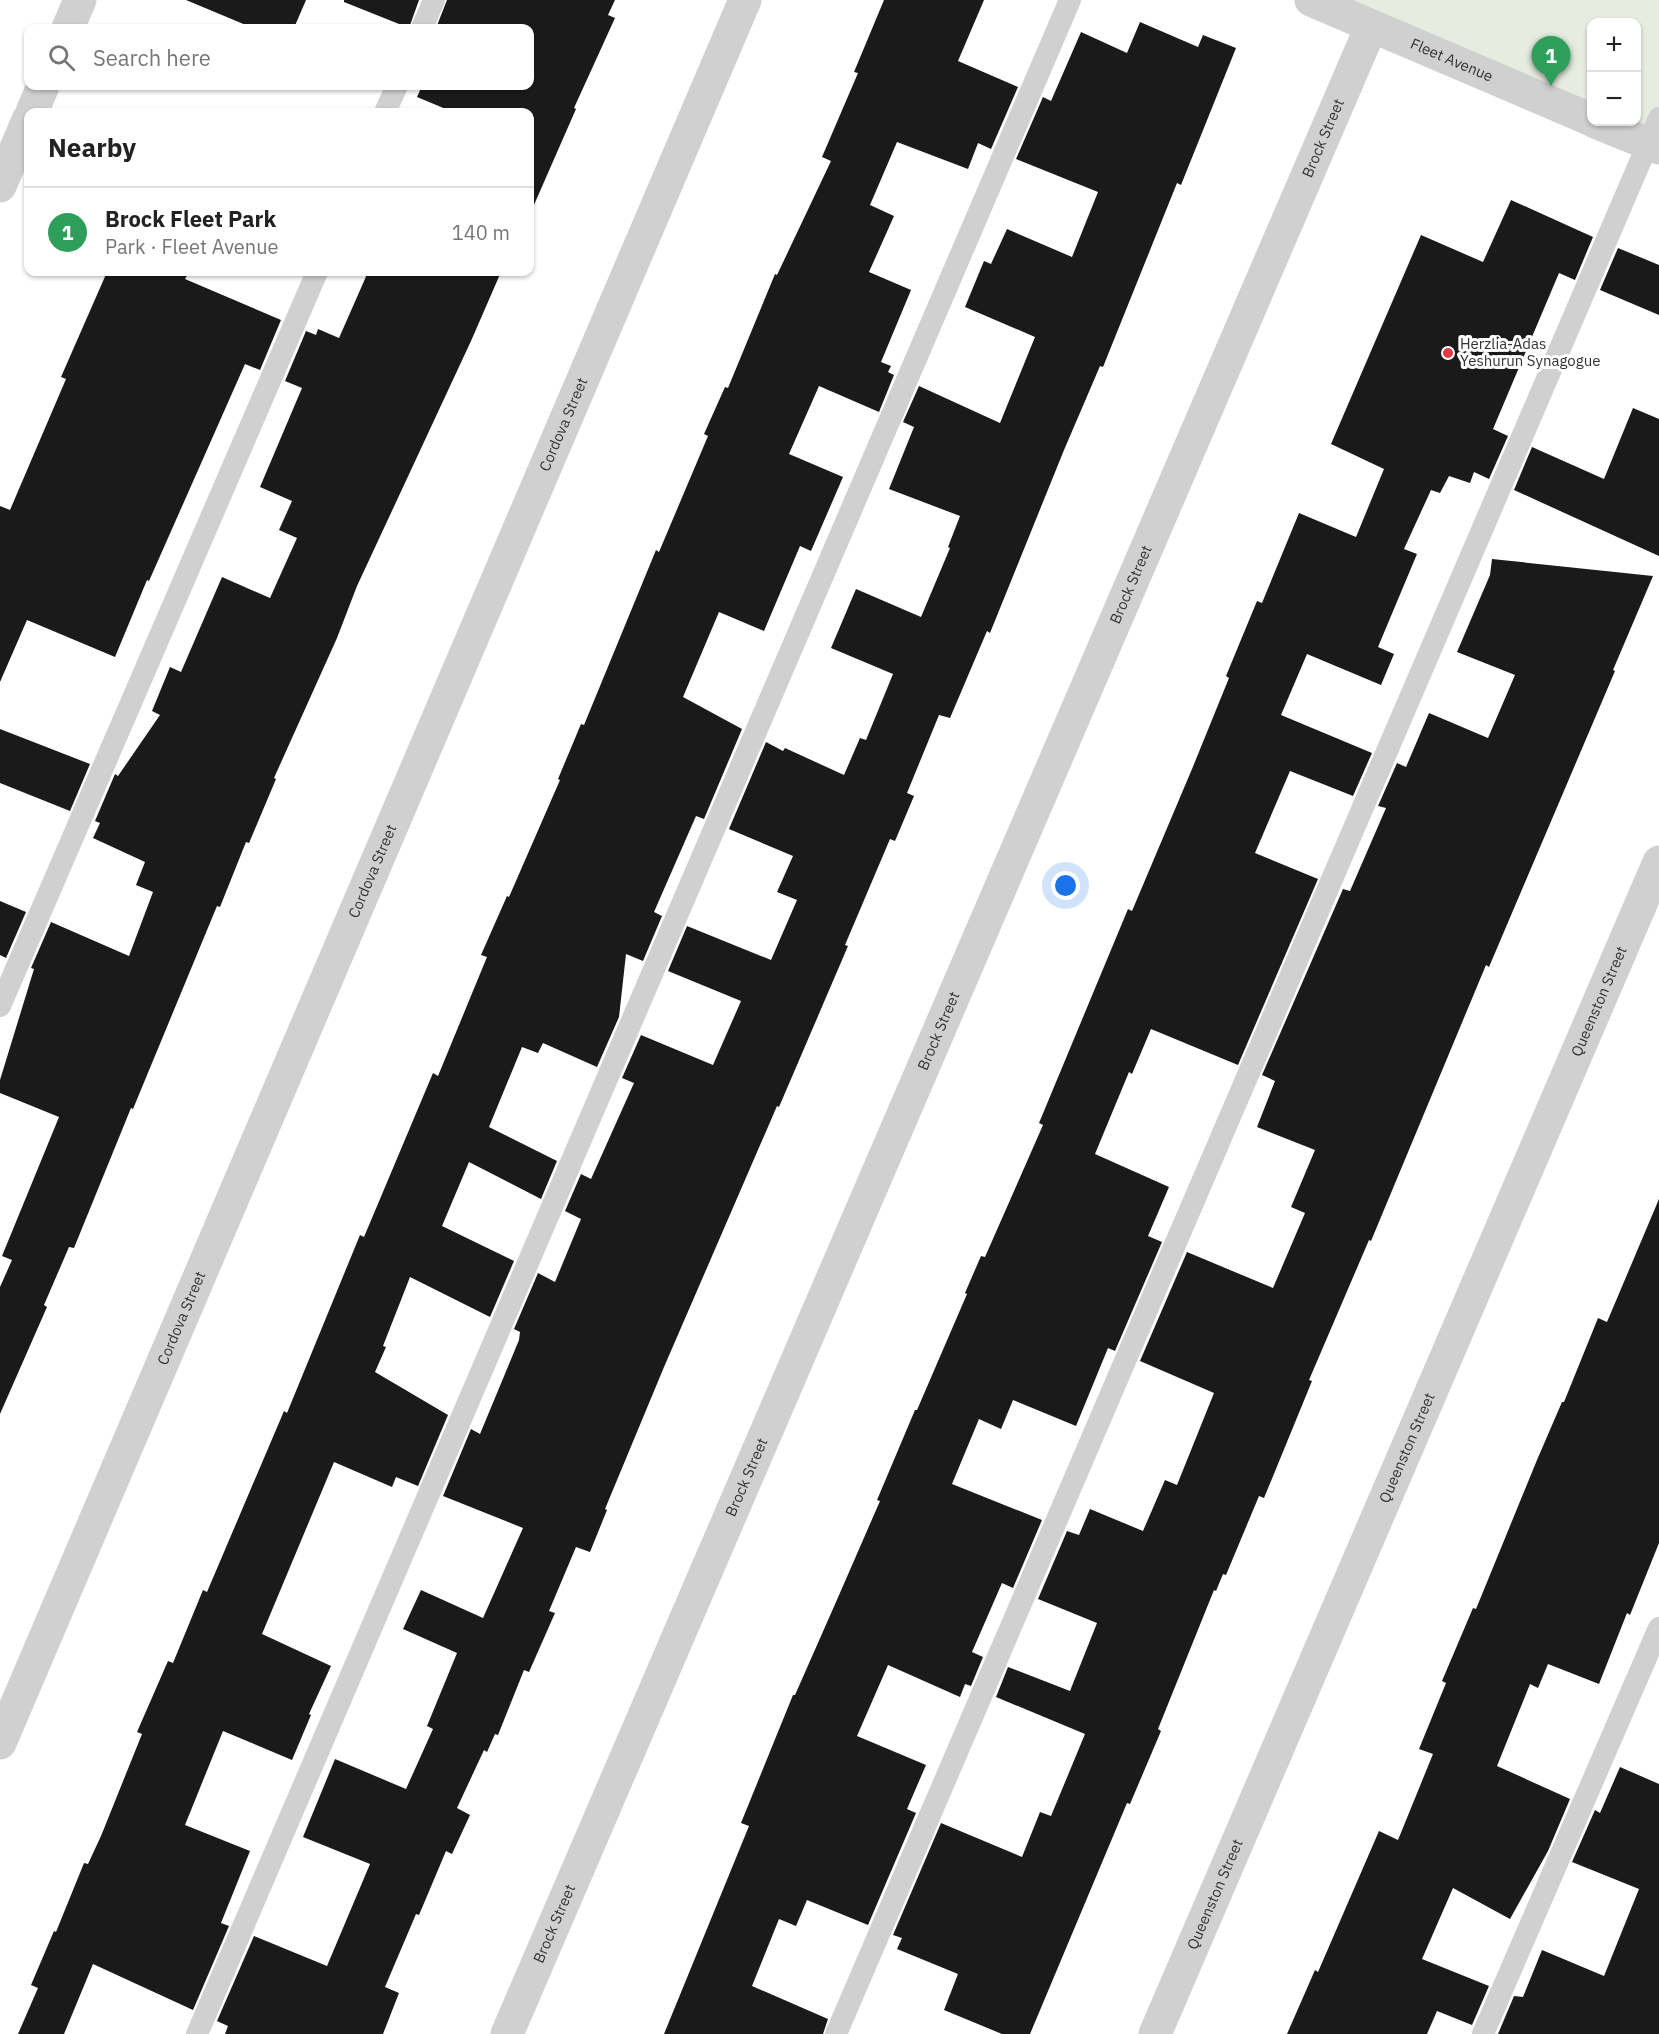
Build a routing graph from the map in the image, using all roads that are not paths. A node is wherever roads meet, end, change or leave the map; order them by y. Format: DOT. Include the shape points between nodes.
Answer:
graph roads {
  1 [pos="80,0"];
  2 [pos="434,0"];
  3 [pos="745,0"];
  4 [pos="1070,0"];
  5 [pos="1311,0"];
  6 [pos="70,24"];
  7 [pos="424,24"];
  8 [pos="1371,27"];
  9 [pos="41,90"];
  10 [pos="395,90"];
  11 [pos="34,108"];
  12 [pos="388,108"];
  13 [pos="1587,118"];
  14 [pos="1612,126"];
  15 [pos="24,129"];
  16 [pos="1655,137"];
  17 [pos="0,186"];
  18 [pos="315,276"];
  19 [pos="1659,862"];
  20 [pos="0,1006"];
  21 [pos="1659,1628"];
  22 [pos="0,1743"];
  23 [pos="197,2034"];
  24 [pos="507,2034"];
  25 [pos="836,2034"];
  26 [pos="1155,2034"];
  27 [pos="1483,2034"];
  1 -- 6 [label="street"];
  2 -- 7 [label="lane"];
  3 -- 22 [label="street, Cordova Street"];
  4 -- 23 [label="lane"];
  5 -- 8 [label="street, Fleet Avenue"];
  8 -- 13 [label="street, Fleet Avenue"];
  8 -- 24 [label="street, Brock Street"];
  9 -- 11 [label="street"];
  10 -- 12 [label="lane"];
  14 -- 16 [label="street, Fleet Avenue"];
  15 -- 17 [label="street"];
  16 -- 25 [label="lane"];
  18 -- 20 [label="lane"];
  19 -- 26 [label="street, Queenston Street"];
  21 -- 27 [label="lane"];
}
